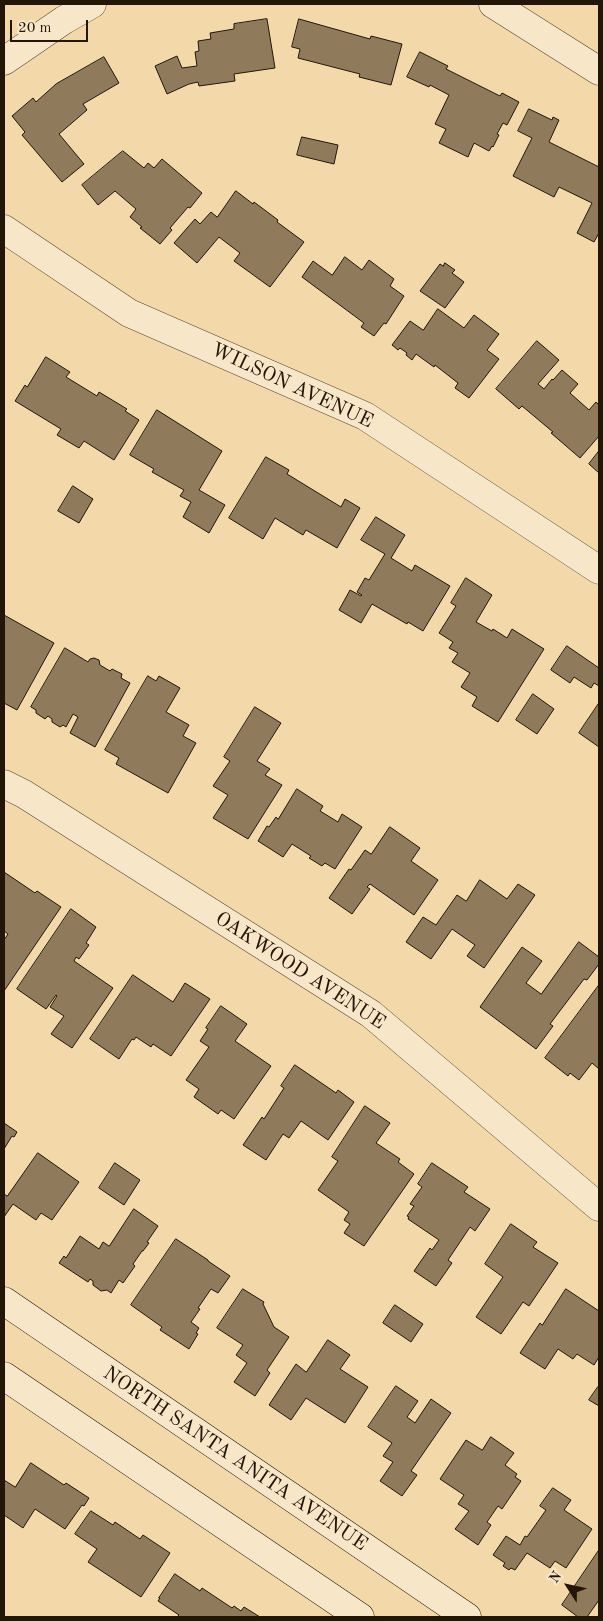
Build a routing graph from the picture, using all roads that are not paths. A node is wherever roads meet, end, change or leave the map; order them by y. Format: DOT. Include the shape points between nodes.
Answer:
graph roads {
  1 [pos="92,4"];
  2 [pos="493,4"];
  3 [pos="4,61"];
  4 [pos="599,71"];
  5 [pos="4,228"];
  6 [pos="599,570"];
  7 [pos="4,784"];
  8 [pos="599,1207"];
  9 [pos="4,1301"];
  10 [pos="4,1376"];
  11 [pos="360,1617"];
  12 [pos="467,1617"];
  1 -- 3 [label="street"];
  2 -- 4 [label="street"];
  5 -- 6 [label="street, WILSON AVENUE" via="130,313 364,416"];
  7 -- 8 [label="street, OAKWOOD AVENUE" via="371,1014"];
  9 -- 12 [label="street, NORTH SANTA ANITA AVENUE"];
  10 -- 11 [label="street"];
}
